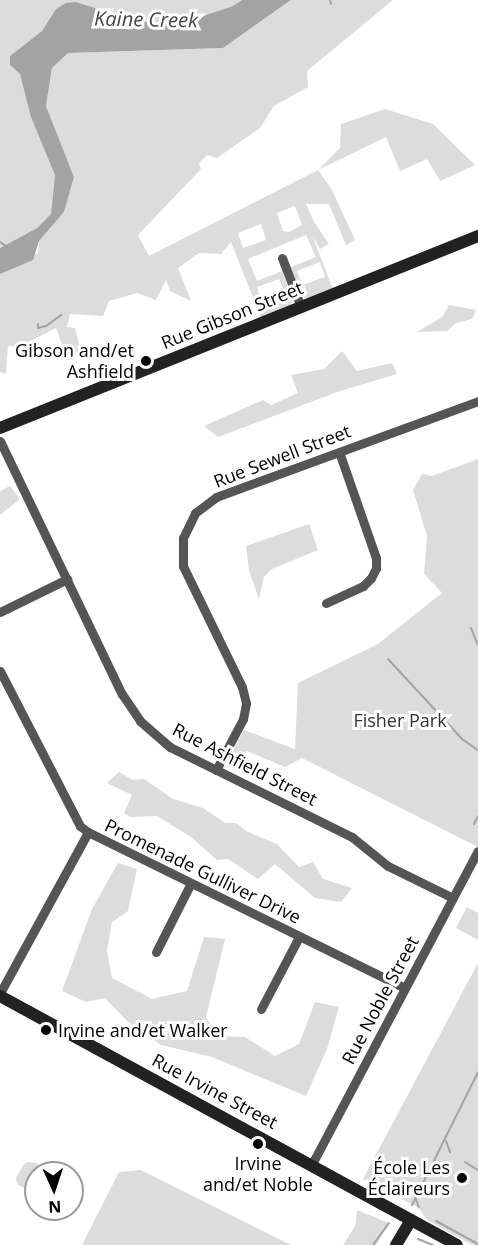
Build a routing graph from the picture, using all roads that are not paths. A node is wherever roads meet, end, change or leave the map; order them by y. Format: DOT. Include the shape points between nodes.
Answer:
graph roads {
  1 [pos="478,236"];
  2 [pos="282,258"];
  3 [pos="301,307"];
  4 [pos="478,401"];
  5 [pos="0,428"];
  6 [pos="0,441"];
  7 [pos="339,452"];
  8 [pos="67,579"];
  9 [pos="326,603"];
  10 [pos="0,612"];
  11 [pos="0,671"];
  12 [pos="216,770"];
  13 [pos="88,832"];
  14 [pos="478,851"];
  15 [pos="191,883"];
  16 [pos="453,898"];
  17 [pos="299,937"];
  18 [pos="156,951"];
  19 [pos="405,988"];
  20 [pos="0,994"];
  21 [pos="261,1009"];
  22 [pos="312,1164"];
  23 [pos="411,1220"];
  24 [pos="396,1245"];
  25 [pos="457,1245"];
  1 -- 3 [label="street, Rue Gibson Street"];
  2 -- 3 [label="street"];
  3 -- 5 [label="street, Rue Gibson Street"];
  4 -- 7 [label="street, Rue Sewell Street"];
  6 -- 8 [label="street, Rue Ashfield Street"];
  7 -- 9 [label="street" via="376,558 376,568 363,586"];
  7 -- 12 [label="street, Rue Sewell Street" via="216,497 195,513 188,524 183,538 183,566 245,695 243,719"];
  8 -- 10 [label="street"];
  8 -- 12 [label="street, Rue Ashfield Street" via="122,694 140,721 170,747"];
  11 -- 13 [label="street, Promenade Gulliver Drive" via="80,826"];
  12 -- 16 [label="street, Rue Ashfield Street" via="352,837 388,866"];
  13 -- 15 [label="street, Promenade Gulliver Drive"];
  13 -- 20 [label="street"];
  14 -- 16 [label="street, Rue Noble Street"];
  15 -- 17 [label="street, Promenade Gulliver Drive"];
  15 -- 18 [label="street"];
  16 -- 19 [label="street, Rue Noble Street"];
  17 -- 19 [label="street, Promenade Gulliver Drive"];
  17 -- 21 [label="street"];
  19 -- 22 [label="street, Rue Noble Street"];
  20 -- 22 [label="street, Rue Irvine Street"];
  22 -- 23 [label="street, Rue Irvine Street"];
  23 -- 24 [label="street"];
  23 -- 25 [label="street, Rue Irvine Street"];
}
